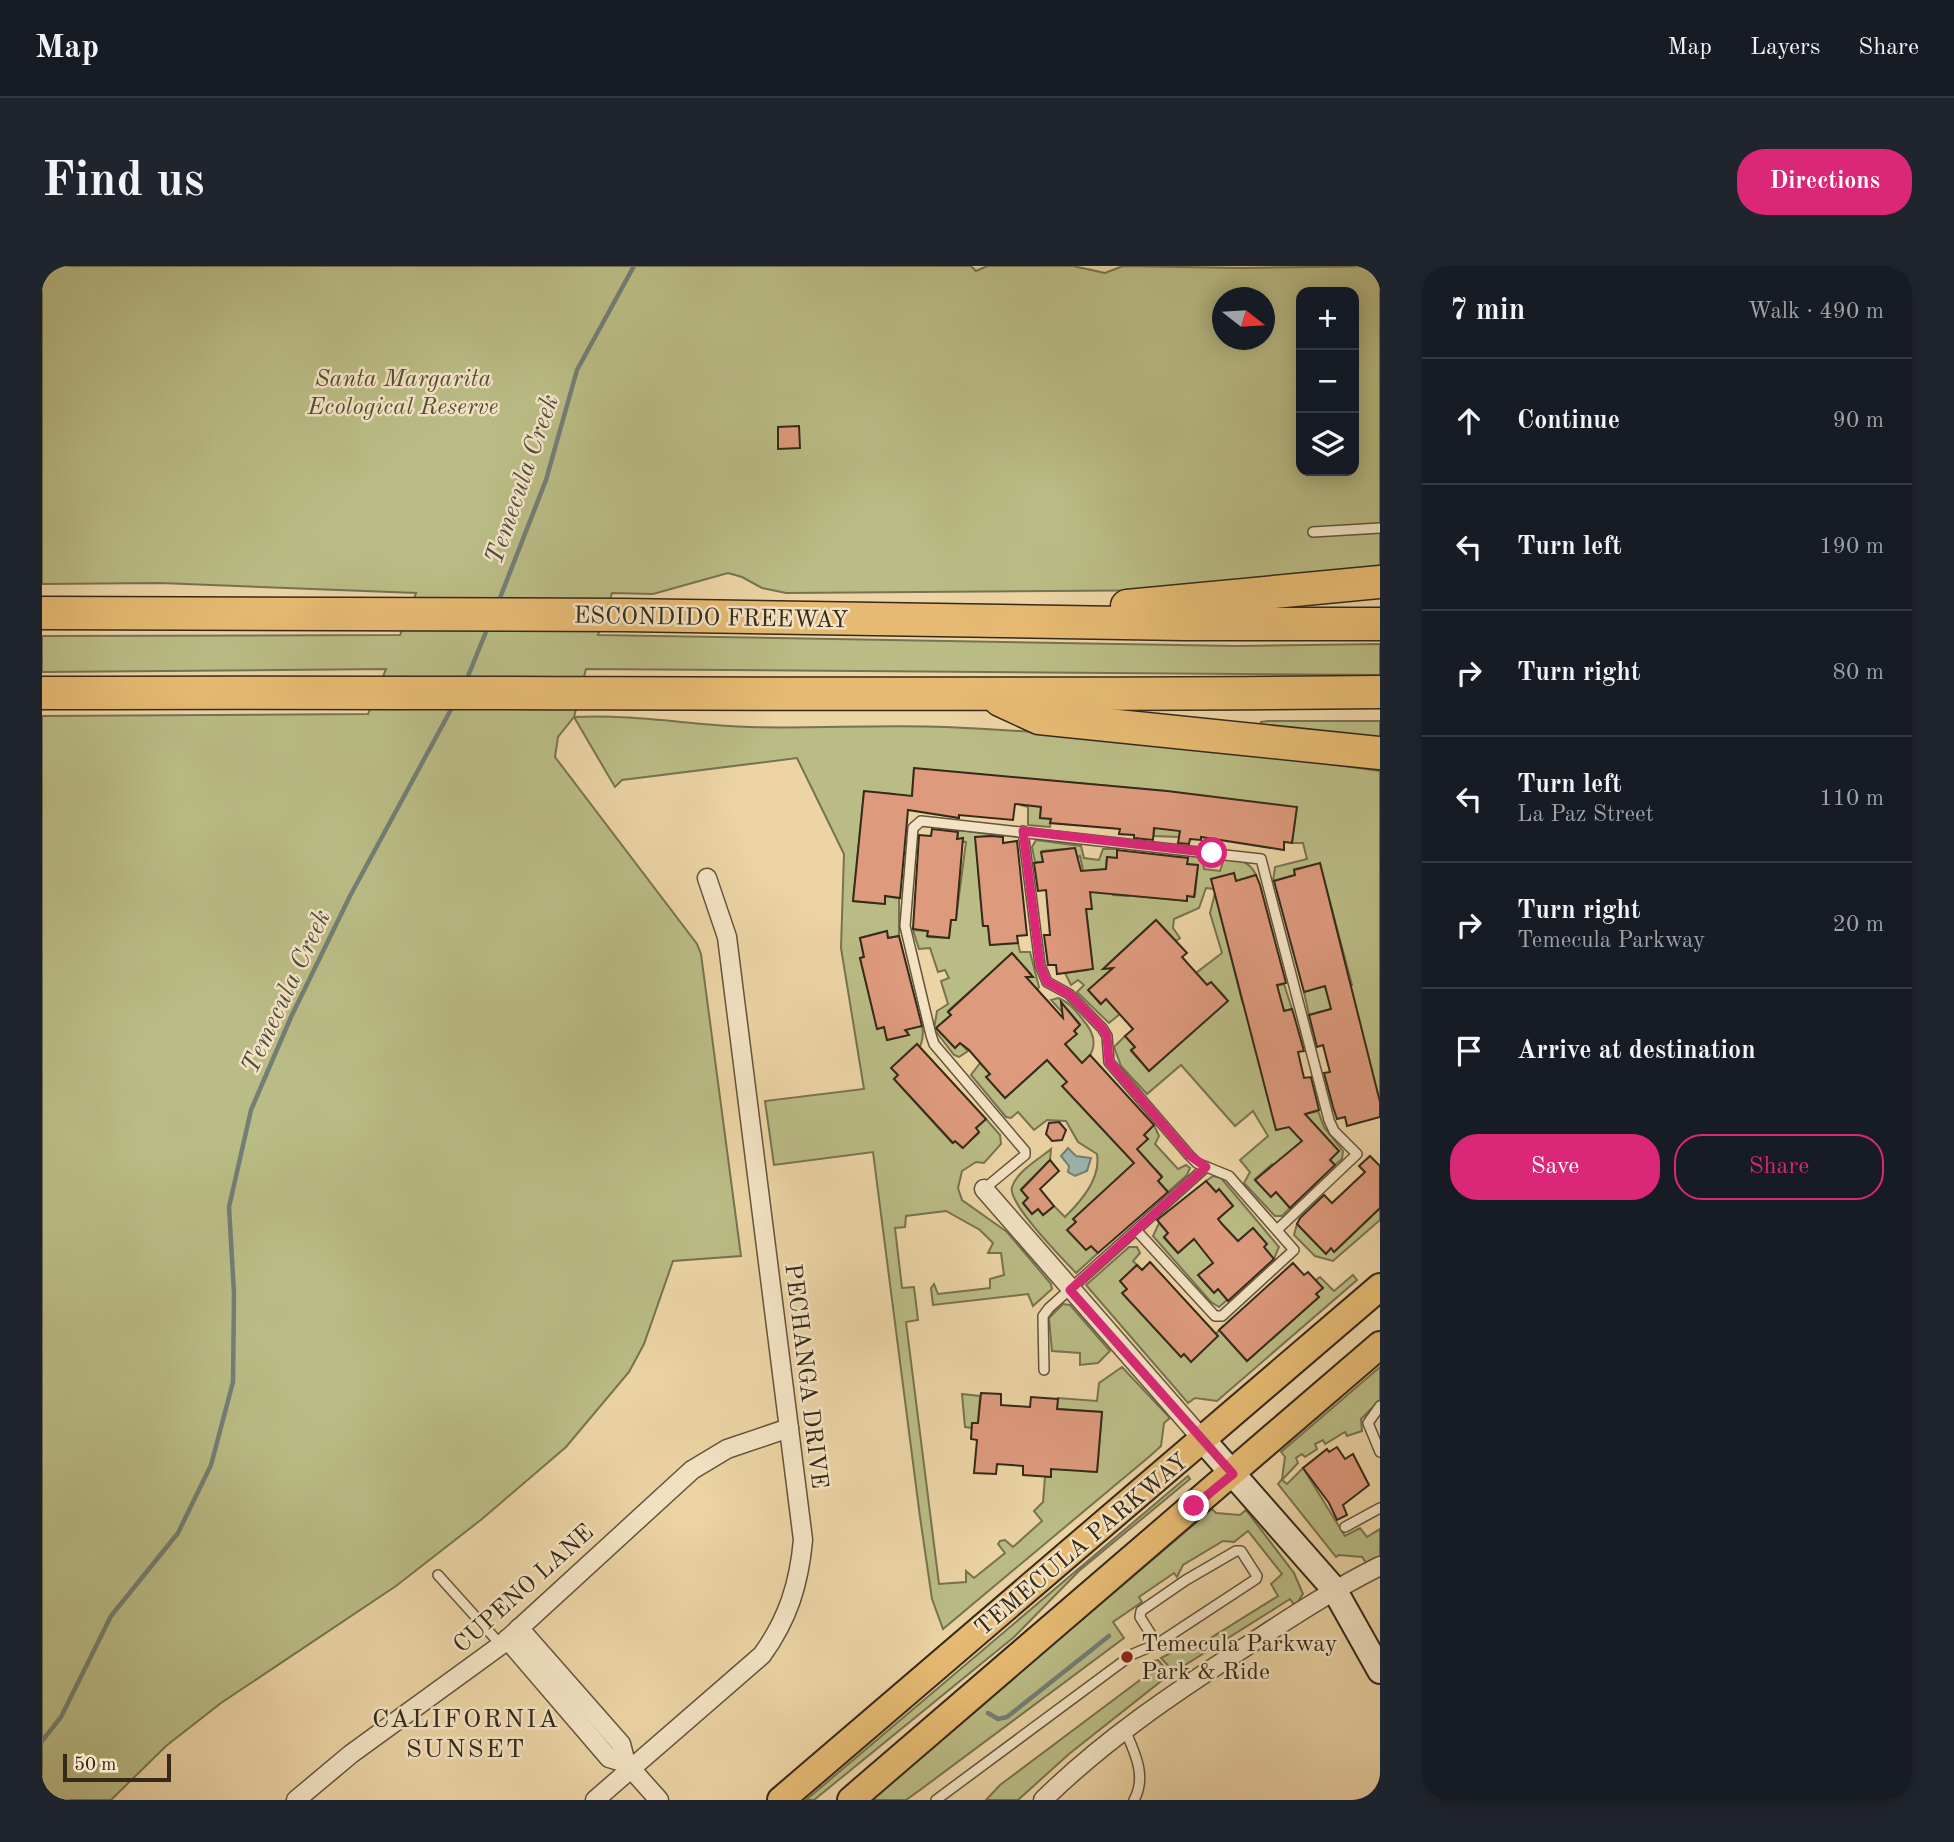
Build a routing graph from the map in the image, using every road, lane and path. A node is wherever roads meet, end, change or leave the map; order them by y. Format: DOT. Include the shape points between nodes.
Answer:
graph roads {
  1 [pos="1380,528"];
  2 [pos="1313,532"];
  3 [pos="1380,582"];
  4 [pos="42,613"];
  5 [pos="961,621"];
  6 [pos="1380,624"];
  7 [pos="42,692"];
  8 [pos="1380,692"];
  9 [pos="992,696"];
  10 [pos="1380,753"];
  11 [pos="1023,831"];
  12 [pos="707,878"];
  13 [pos="1206,1167"];
  14 [pos="984,1189"];
  15 [pos="1278,1229"];
  16 [pos="1136,1230"];
  17 [pos="1380,1287"];
  18 [pos="1070,1290"];
  19 [pos="1380,1345"];
  20 [pos="1044,1370"];
  21 [pos="1380,1406"];
  22 [pos="789,1428"];
  23 [pos="1203,1440"];
  24 [pos="1380,1452"];
  25 [pos="1233,1474"];
  26 [pos="1380,1508"];
  27 [pos="1346,1527"];
  28 [pos="1380,1566"];
  29 [pos="438,1575"];
  30 [pos="1334,1589"];
  31 [pos="509,1637"];
  32 [pos="1157,1644"];
  33 [pos="1380,1671"];
  34 [pos="1125,1730"];
  35 [pos="629,1766"];
  36 [pos="953,1787"];
  37 [pos="296,1800"];
  38 [pos="595,1800"];
  39 [pos="659,1800"];
  40 [pos="781,1800"];
  41 [pos="851,1800"];
  42 [pos="936,1800"];
  43 [pos="947,1800"];
  44 [pos="1042,1800"];
  45 [pos="1134,1800"];
  1 -- 2 [label="lane"];
  3 -- 5 [label="highway"];
  4 -- 5 [label="highway, ESCONDIDO FREEWAY"];
  5 -- 6 [label="highway, ESCONDIDO FREEWAY"];
  7 -- 9 [label="highway"];
  8 -- 9 [label="highway"];
  9 -- 10 [label="highway" via="1039,718"];
  11 -- 13 [label="lane" via="1040,965 1047,982 1069,994 1102,1028 1109,1062 1189,1155"];
  11 -- 14 [label="lane" via="926,820 914,828 905,926 934,1044 1025,1151"];
  11 -- 15 [label="lane" via="1261,859 1329,1120 1357,1154"];
  12 -- 22 [label="street, PECHANGA DRIVE" via="727,937"];
  13 -- 15 [label="lane" via="1229,1176"];
  13 -- 16 [label="lane"];
  14 -- 18 [label="street"];
  15 -- 16 [label="lane" via="1294,1250 1222,1316 1215,1316"];
  16 -- 18 [label="lane"];
  17 -- 23 [label="main road, TEMECULA PARKWAY"];
  18 -- 20 [label="lane" via="1043,1316"];
  18 -- 23 [label="street"];
  19 -- 25 [label="main road, TEMECULA PARKWAY"];
  21 -- 24 [label="lane" via="1368,1423"];
  22 -- 31 [label="street, CUPENO LANE" via="727,1449 692,1470"];
  22 -- 35 [label="street, PECHANGA DRIVE" via="803,1540 800,1572 787,1614 762,1654"];
  23 -- 25 [label="main road"];
  23 -- 40 [label="main road, TEMECULA PARKWAY"];
  25 -- 30 [label="main road"];
  25 -- 41 [label="main road, TEMECULA PARKWAY"];
  26 -- 27 [label="lane"];
  28 -- 30 [label="street"];
  29 -- 31 [label="lane"];
  30 -- 33 [label="main road"];
  30 -- 34 [label="street" via="1180,1683"];
  31 -- 35 [label="street" via="608,1758"];
  31 -- 37 [label="street, CUPENO LANE"];
  32 -- 32 [label="lane" via="1255,1579 1241,1551 1141,1611"];
  32 -- 36 [label="lane" via="1133,1654"];
  34 -- 44 [label="street"];
  34 -- 45 [label="lane" via="1139,1765 1139,1791"];
  35 -- 38 [label="street, PECHANGA DRIVE"];
  35 -- 39 [label="street"];
  36 -- 42 [label="lane"];
  36 -- 43 [label="lane"];
}
